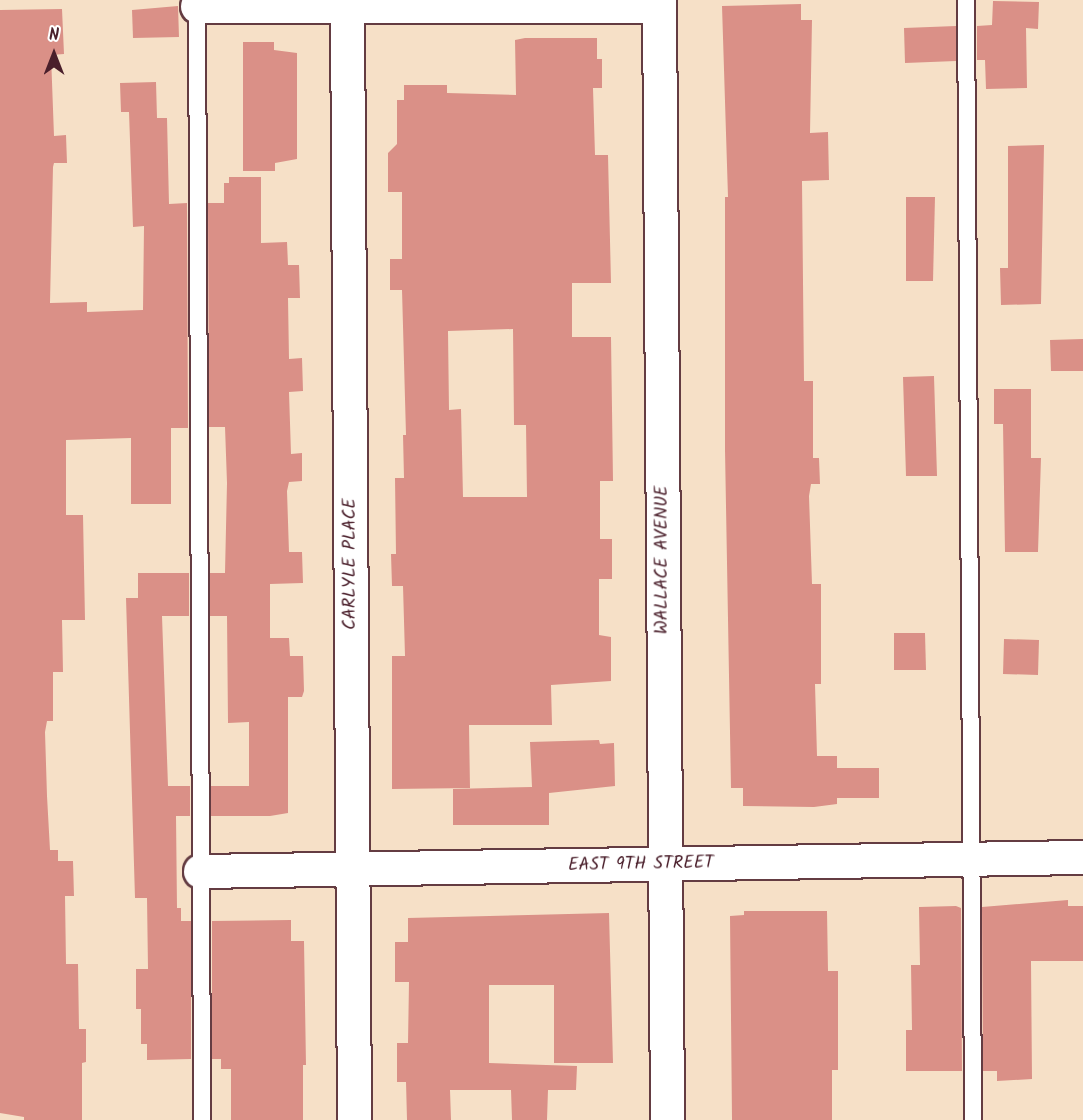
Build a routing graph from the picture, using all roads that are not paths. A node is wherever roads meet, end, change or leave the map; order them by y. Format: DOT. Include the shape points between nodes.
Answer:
graph roads {
  1 [pos="966,0"];
  2 [pos="197,3"];
  3 [pos="659,3"];
  4 [pos="347,8"];
  5 [pos="1083,857"];
  6 [pos="971,859"];
  7 [pos="665,865"];
  8 [pos="353,869"];
  9 [pos="200,870"];
  10 [pos="202,1120"];
  11 [pos="354,1120"];
  12 [pos="667,1120"];
  13 [pos="973,1120"];
  1 -- 6 [label="lane"];
  2 -- 4 [label="street"];
  2 -- 9 [label="lane"];
  3 -- 4 [label="street"];
  3 -- 7 [label="street, WALLACE AVENUE"];
  4 -- 8 [label="street, CARLYLE PLACE"];
  5 -- 6 [label="street, EAST 9TH STREET"];
  6 -- 7 [label="street, EAST 9TH STREET"];
  6 -- 13 [label="lane"];
  7 -- 8 [label="street, EAST 9TH STREET"];
  7 -- 12 [label="street, WALLACE AVENUE"];
  8 -- 9 [label="street, EAST 9TH STREET"];
  8 -- 11 [label="street, CARLYLE PLACE"];
  9 -- 10 [label="lane"];
}
